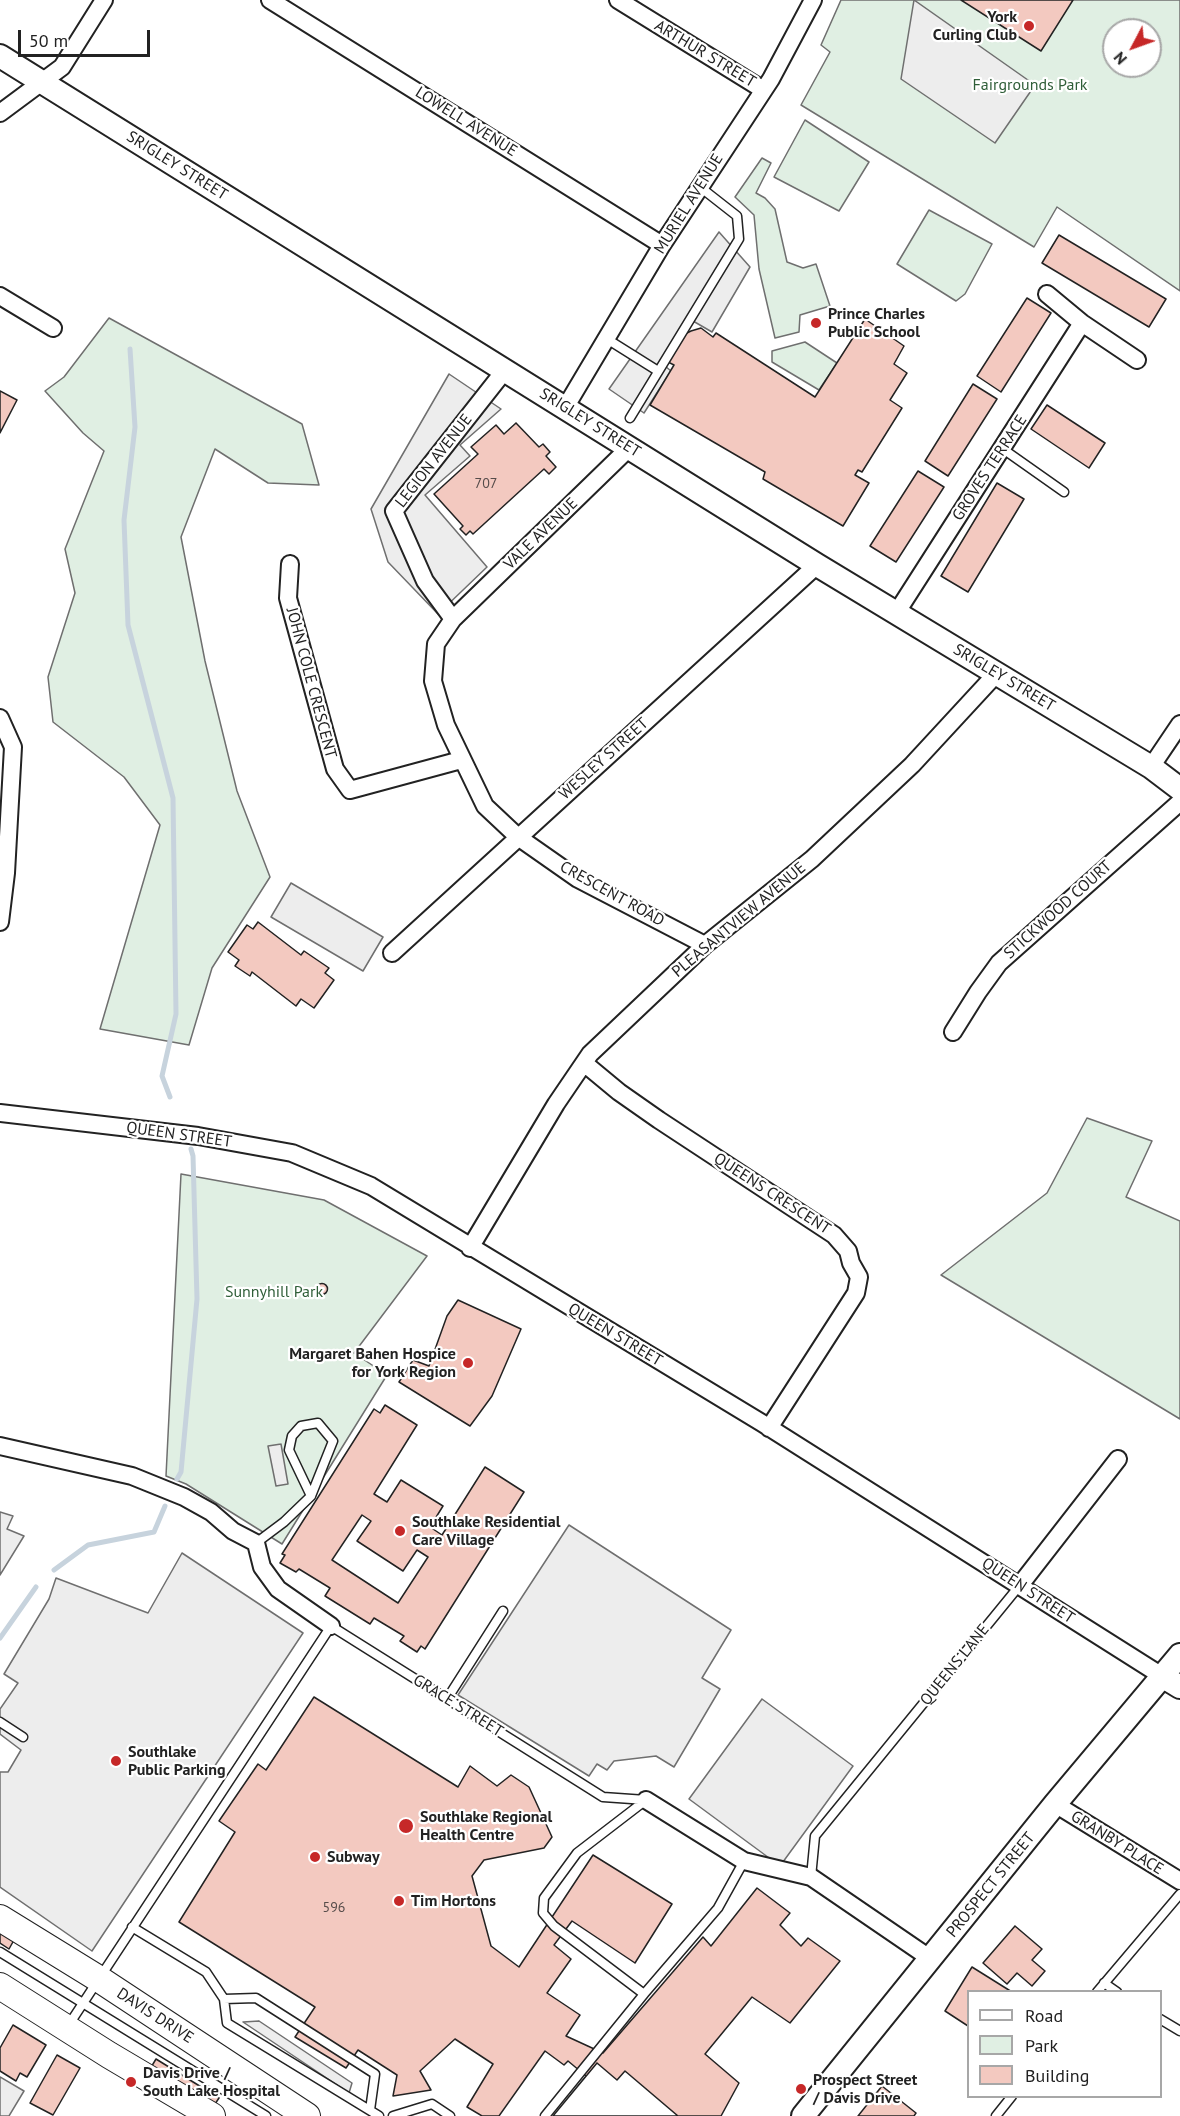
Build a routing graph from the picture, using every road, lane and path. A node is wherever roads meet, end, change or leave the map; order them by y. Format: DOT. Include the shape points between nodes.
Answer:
graph roads {
  1 [pos="105,0"];
  2 [pos="270,0"];
  3 [pos="618,0"];
  4 [pos="813,0"];
  5 [pos="0,56"];
  6 [pos="43,82"];
  7 [pos="762,89"];
  8 [pos="0,113"];
  9 [pos="700,187"];
  10 [pos="662,245"];
  11 [pos="1047,294"];
  12 [pos="0,296"];
  13 [pos="1082,323"];
  14 [pos="53,328"];
  15 [pos="607,339"];
  16 [pos="1137,360"];
  17 [pos="505,370"];
  18 [pos="658,371"];
  19 [pos="566,408"];
  20 [pos="630,418"];
  21 [pos="629,448"];
  22 [pos="1003,449"];
  23 [pos="1064,492"];
  24 [pos="290,564"];
  25 [pos="817,566"];
  26 [pos="897,612"];
  27 [pos="453,620"];
  28 [pos="997,673"];
  29 [pos="0,718"];
  30 [pos="1180,724"];
  31 [pos="461,760"];
  32 [pos="1151,767"];
  33 [pos="1180,789"];
  34 [pos="1180,802"];
  35 [pos="518,837"];
  36 [pos="0,922"];
  37 [pos="705,945"];
  38 [pos="392,953"];
  39 [pos="953,1032"];
  40 [pos="584,1063"];
  41 [pos="0,1113"];
  42 [pos="470,1248"];
  43 [pos="769,1428"];
  44 [pos="0,1446"];
  45 [pos="1118,1459"];
  46 [pos="311,1496"];
  47 [pos="256,1544"];
  48 [pos="1020,1585"];
  49 [pos="503,1611"];
  50 [pos="331,1626"];
  51 [pos="1180,1655"];
  52 [pos="1171,1682"];
  53 [pos="447,1699"];
  54 [pos="0,1722"];
  55 [pos="23,1737"];
  56 [pos="646,1800"];
  57 [pos="1055,1804"];
  58 [pos="744,1861"];
  59 [pos="811,1877"];
  60 [pos="1180,1881"];
  61 [pos="1180,1894"];
  62 [pos="0,1918"];
  63 [pos="132,1928"];
  64 [pos="0,1952"];
  65 [pos="931,1959"];
  66 [pos="99,1979"];
  67 [pos="1104,1983"];
  68 [pos="0,1986"];
  69 [pos="1099,1990"];
  70 [pos="1114,1990"];
  71 [pos="644,1994"];
  72 [pos="224,1999"];
  73 [pos="83,2002"];
  74 [pos="1162,2020"];
  75 [pos="66,2028"];
  76 [pos="1180,2031"];
  77 [pos="1010,2098"];
  78 [pos="370,2110"];
  79 [pos="212,2116"];
  80 [pos="266,2116"];
  81 [pos="307,2116"];
  82 [pos="379,2116"];
  83 [pos="393,2116"];
  84 [pos="450,2116"];
  85 [pos="546,2116"];
  86 [pos="803,2116"];
  87 [pos="996,2116"];
  1 -- 6 [label="street" via="62,67"];
  2 -- 10 [label="street, LOWELL AVENUE"];
  3 -- 7 [label="street, ARTHUR STREET"];
  4 -- 7 [label="street, MURIEL AVENUE"];
  5 -- 6 [label="street, SRIGLEY STREET"];
  6 -- 8 [label="street"];
  6 -- 17 [label="street, SRIGLEY STREET"];
  7 -- 9 [label="street, MURIEL AVENUE"];
  9 -- 10 [label="street, MURIEL AVENUE"];
  9 -- 18 [label="lane" via="737,216 739,239"];
  10 -- 15 [label="street, MURIEL AVENUE"];
  11 -- 13 [label="street"];
  12 -- 14 [label="street"];
  13 -- 16 [label="street"];
  13 -- 22 [label="street, GROVES TERRACE"];
  15 -- 18 [label="lane"];
  15 -- 19 [label="street, MURIEL AVENUE"];
  17 -- 19 [label="street, SRIGLEY STREET"];
  17 -- 27 [label="street, LEGION AVENUE" via="394,511 425,581"];
  18 -- 20 [label="lane"];
  19 -- 21 [label="street, SRIGLEY STREET"];
  21 -- 25 [label="street, SRIGLEY STREET"];
  21 -- 27 [label="street, VALE AVENUE"];
  22 -- 23 [label="lane"];
  22 -- 26 [label="street, GROVES TERRACE"];
  24 -- 31 [label="street, JOHN COLE CRESCENT" via="288,598 335,769 350,790"];
  25 -- 26 [label="street, SRIGLEY STREET"];
  25 -- 35 [label="street, WESLEY STREET"];
  26 -- 28 [label="street, SRIGLEY STREET"];
  27 -- 31 [label="street, CRESCENT ROAD" via="436,644 433,681"];
  28 -- 32 [label="street, SRIGLEY STREET"];
  28 -- 37 [label="street, PLEASANTVIEW AVENUE" via="912,765 812,859"];
  29 -- 36 [label="street" via="13,747"];
  30 -- 32 [label="street"];
  31 -- 35 [label="street, CRESCENT ROAD" via="485,806"];
  32 -- 33 [label="street, SRIGLEY STREET"];
  34 -- 39 [label="street, STICKWOOD COURT" via="999,963"];
  35 -- 37 [label="street, CRESCENT ROAD" via="578,879"];
  35 -- 38 [label="street, WESLEY STREET"];
  37 -- 40 [label="street, PLEASANTVIEW AVENUE"];
  40 -- 42 [label="street, PLEASANTVIEW AVENUE"];
  40 -- 43 [label="street, QUEENS CRESCENT" via="635,1104 834,1235 848,1251 859,1277 856,1293"];
  41 -- 42 [label="street, QUEEN STREET" via="198,1136 292,1153 371,1186"];
  42 -- 43 [label="street, QUEEN STREET"];
  43 -- 48 [label="street, QUEEN STREET"];
  44 -- 47 [label="street" via="132,1476 184,1497"];
  45 -- 48 [label="street, QUEENS LANE"];
  46 -- 46 [label="lane" via="333,1441 318,1424 301,1426 292,1436 289,1450"];
  46 -- 47 [label="lane"];
  47 -- 50 [label="street, GRACE STREET" via="262,1567 279,1589"];
  48 -- 52 [label="street, QUEEN STREET"];
  48 -- 59 [label="lane, QUEENS LANE" via="815,1836"];
  49 -- 53 [label="lane"];
  50 -- 53 [label="lane, GRACE STREET"];
  50 -- 63 [label="lane"];
  51 -- 52 [label="street, PROSPECT STREET"];
  52 -- 57 [label="street, PROSPECT STREET"];
  53 -- 56 [label="lane, GRACE STREET" via="603,1797"];
  54 -- 55 [label="lane"];
  56 -- 58 [label="street, GRACE STREET"];
  56 -- 71 [label="lane" via="577,1853 544,1898 543,1912 554,1926"];
  57 -- 60 [label="street, GRANBY PLACE"];
  57 -- 65 [label="street, PROSPECT STREET"];
  58 -- 59 [label="street, GRACE STREET"];
  58 -- 71 [label="lane" via="718,1908"];
  59 -- 65 [label="street, GRACE STREET"];
  61 -- 67 [label="lane"];
  62 -- 66 [label="main road, DAVIS DRIVE"];
  63 -- 66 [label="lane"];
  63 -- 72 [label="lane" via="206,1972"];
  64 -- 73 [label="lane"];
  65 -- 86 [label="street, PROSPECT STREET"];
  66 -- 73 [label="lane"];
  66 -- 81 [label="main road, DAVIS DRIVE"];
  67 -- 69 [label="lane"];
  67 -- 70 [label="lane"];
  68 -- 75 [label="main road"];
  71 -- 85 [label="lane"];
  72 -- 78 [label="lane" via="227,2023"];
  72 -- 78 [label="lane" via="256,1998 375,2074"];
  73 -- 75 [label="lane"];
  73 -- 80 [label="lane"];
  74 -- 76 [label="lane"];
  75 -- 79 [label="main road"];
  77 -- 87 [label="lane"];
  78 -- 82 [label="lane"];
  83 -- 84 [label="lane" via="432,2104"];
}
